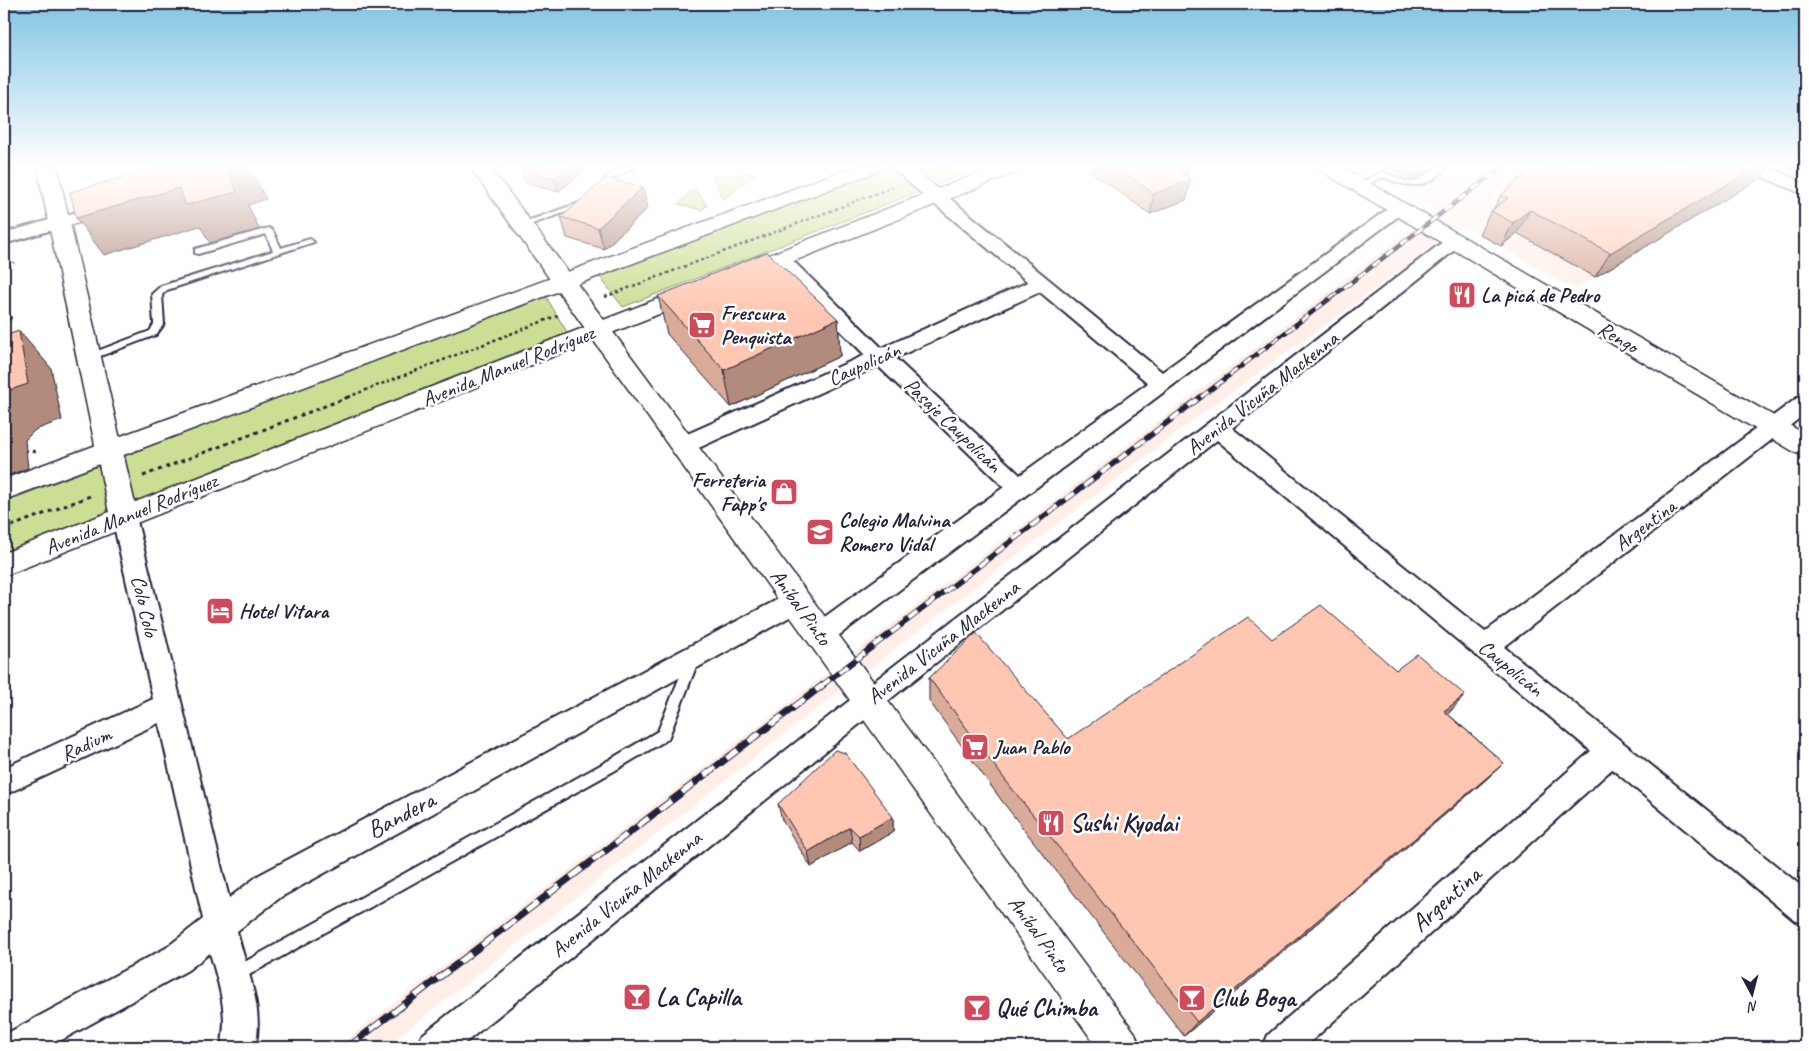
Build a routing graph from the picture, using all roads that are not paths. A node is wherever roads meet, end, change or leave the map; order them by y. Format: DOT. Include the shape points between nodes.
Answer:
graph roads {
  1 [pos="57,216"];
  2 [pos="81,216"];
  3 [pos="518,216"];
  4 [pos="547,216"];
  5 [pos="739,216"];
  6 [pos="888,216"];
  7 [pos="960,216"];
  8 [pos="1389,216"];
  9 [pos="1411,216"];
  10 [pos="58,223"];
  11 [pos="523,224"];
  12 [pos="4,239"];
  13 [pos="1455,241"];
  14 [pos="310,242"];
  15 [pos="198,251"];
  16 [pos="278,252"];
  17 [pos="780,258"];
  18 [pos="565,281"];
  19 [pos="1043,283"];
  20 [pos="592,318"];
  21 [pos="880,357"];
  22 [pos="87,358"];
  23 [pos="1162,383"];
  24 [pos="1805,403"];
  25 [pos="1773,427"];
  26 [pos="1217,428"];
  27 [pos="684,445"];
  28 [pos="1805,446"];
  29 [pos="108,451"];
  30 [pos="1019,488"];
  31 [pos="4,490"];
  32 [pos="124,517"];
  33 [pos="4,565"];
  34 [pos="798,601"];
  35 [pos="821,634"];
  36 [pos="1485,647"];
  37 [pos="693,658"];
  38 [pos="869,700"];
  39 [pos="168,705"];
  40 [pos="1612,751"];
  41 [pos="4,782"];
  42 [pos="1805,909"];
  43 [pos="220,925"];
  44 [pos="234,975"];
  45 [pos="239,1046"];
  46 [pos="16,1047"];
  47 [pos="434,1047"];
  48 [pos="1121,1047"];
  49 [pos="1280,1047"];
  1 -- 10 [label="main road, Colo Colo"];
  2 -- 10 [label="street"];
  3 -- 11 [label="main road, Aníbal Pinto"];
  4 -- 11 [label="lane"];
  5 -- 18 [label="main road"];
  6 -- 17 [label="main road, Avenida Manuel Rodríguez"];
  7 -- 19 [label="street"];
  8 -- 23 [label="street"];
  9 -- 13 [label="main road, Rengo"];
  10 -- 12 [label="street"];
  10 -- 22 [label="main road, Colo Colo"];
  11 -- 18 [label="main road, Aníbal Pinto"];
  13 -- 25 [label="main road, Rengo"];
  13 -- 26 [label="street, Avenida Vicuña Mackenna"];
  14 -- 16 [label="lane"];
  15 -- 16 [label="lane" via="269,231"];
  16 -- 22 [label="lane" via="164,288 157,294 159,324 153,333"];
  17 -- 20 [label="main road, Avenida Manuel Rodríguez"];
  17 -- 21 [label="street, Pasaje Caupolicán"];
  18 -- 20 [label="main road, Aníbal Pinto"];
  18 -- 29 [label="main road"];
  19 -- 21 [label="street, Caupolicán"];
  19 -- 23 [label="street"];
  20 -- 27 [label="main road, Aníbal Pinto"];
  20 -- 32 [label="main road, Avenida Manuel Rodríguez"];
  21 -- 27 [label="street, Caupolicán"];
  21 -- 30 [label="street, Pasaje Caupolicán"];
  22 -- 29 [label="main road, Colo Colo"];
  23 -- 30 [label="street"];
  24 -- 25 [label="street, Argentina"];
  25 -- 28 [label="main road, Rengo"];
  25 -- 36 [label="street, Argentina"];
  26 -- 36 [label="street, Caupolicán"];
  26 -- 38 [label="street, Avenida Vicuña Mackenna"];
  27 -- 34 [label="main road, Aníbal Pinto"];
  29 -- 31 [label="main road"];
  29 -- 32 [label="main road, Colo Colo"];
  30 -- 35 [label="street"];
  32 -- 33 [label="main road, Avenida Manuel Rodríguez"];
  32 -- 39 [label="street, Colo Colo"];
  34 -- 35 [label="main road, Aníbal Pinto"];
  34 -- 37 [label="street, Bandera"];
  35 -- 38 [label="main road, Aníbal Pinto"];
  36 -- 40 [label="street, Caupolicán"];
  37 -- 43 [label="street, Bandera" via="270,886"];
  37 -- 44 [label="lane" via="663,734 592,777"];
  38 -- 47 [label="street, Avenida Vicuña Mackenna"];
  38 -- 48 [label="main road, Aníbal Pinto"];
  39 -- 41 [label="street, Radium"];
  39 -- 43 [label="street, Colo Colo"];
  40 -- 42 [label="street, Caupolicán"];
  40 -- 49 [label="street, Argentina"];
  43 -- 44 [label="street, Colo Colo"];
  43 -- 46 [label="street, Bandera" via="176,959"];
  44 -- 45 [label="street, Colo Colo" via="243,1030"];
}
